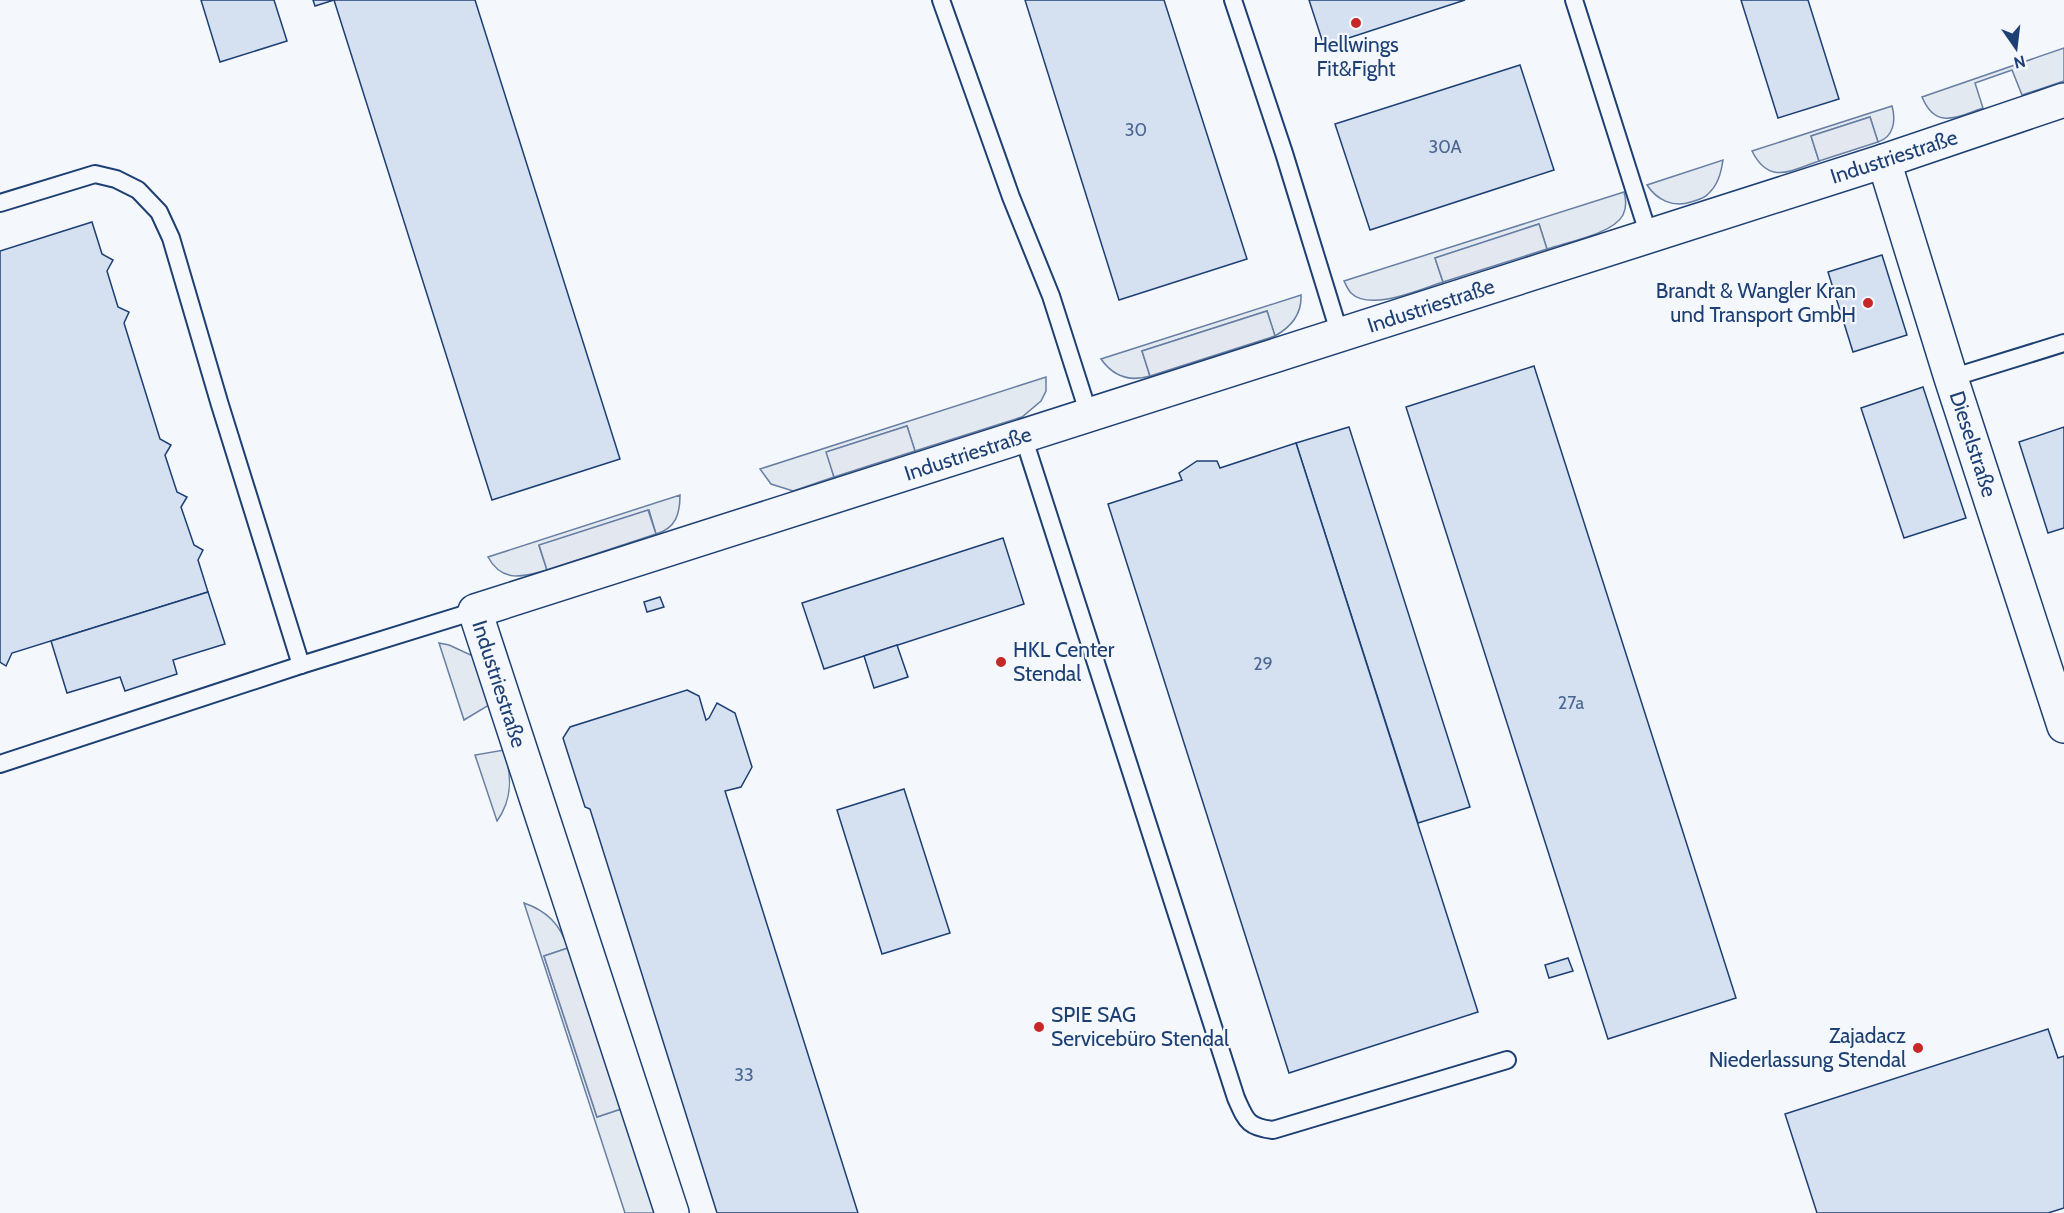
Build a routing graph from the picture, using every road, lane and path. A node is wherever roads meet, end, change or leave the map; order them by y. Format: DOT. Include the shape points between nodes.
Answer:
graph roads {
  1 [pos="941,0"];
  2 [pos="1233,0"];
  3 [pos="1574,0"];
  4 [pos="2064,100"];
  5 [pos="1884,161"];
  6 [pos="0,203"];
  7 [pos="1649,236"];
  8 [pos="1340,335"];
  9 [pos="2064,343"];
  10 [pos="1951,378"];
  11 [pos="1089,415"];
  12 [pos="1023,436"];
  13 [pos="475,611"];
  14 [pos="301,665"];
  15 [pos="2064,726"];
  16 [pos="0,764"];
  17 [pos="1507,1060"];
  18 [pos="672,1213"];
  1 -- 11 [label="lane" via="1011,197 1051,296"];
  2 -- 8 [label="lane"];
  3 -- 7 [label="lane"];
  4 -- 5 [label="street, Industriestraße"];
  5 -- 7 [label="street, Industriestraße"];
  5 -- 10 [label="street, Dieselstraße"];
  6 -- 14 [label="lane" via="94,174 138,190 159,212 171,238"];
  7 -- 8 [label="street, Industriestraße"];
  8 -- 11 [label="street, Industriestraße"];
  9 -- 10 [label="lane"];
  10 -- 15 [label="street, Dieselstraße"];
  11 -- 12 [label="street, Industriestraße"];
  12 -- 13 [label="street, Industriestraße"];
  12 -- 17 [label="lane" via="1236,1098 1247,1121 1258,1128 1273,1130"];
  13 -- 14 [label="lane"];
  13 -- 18 [label="street, Industriestraße"];
  14 -- 16 [label="lane"];
}
